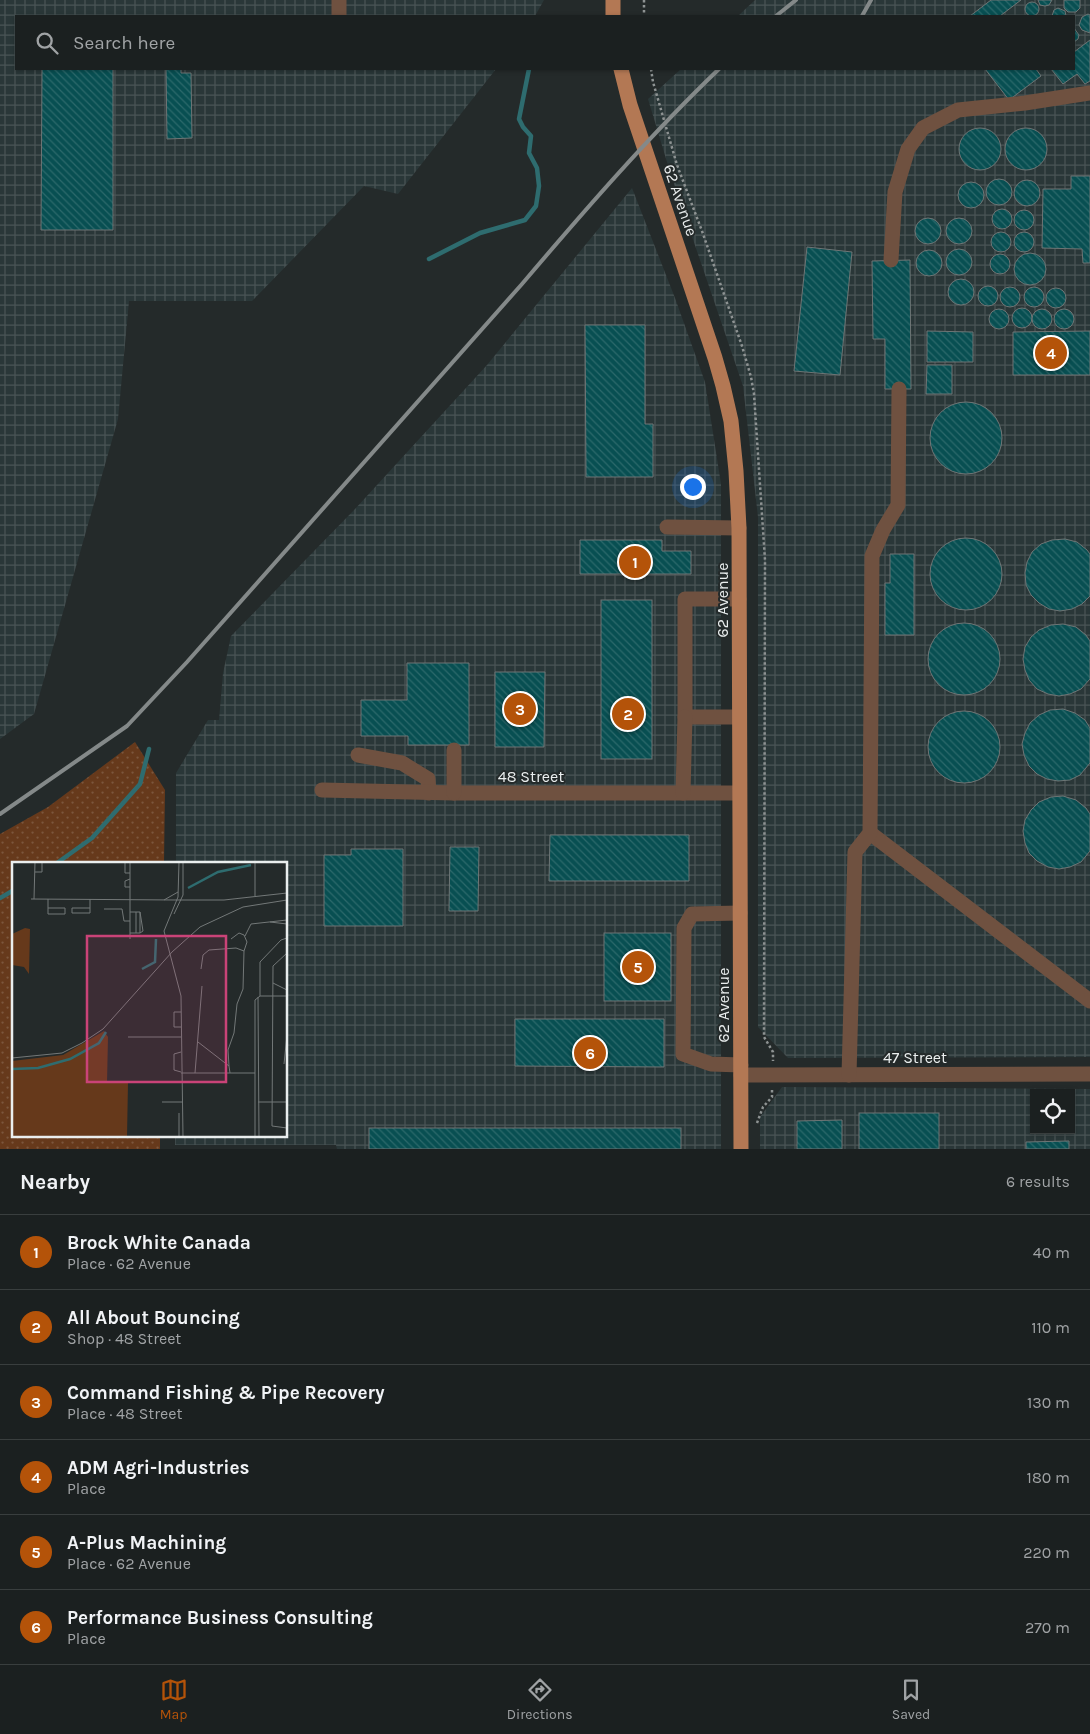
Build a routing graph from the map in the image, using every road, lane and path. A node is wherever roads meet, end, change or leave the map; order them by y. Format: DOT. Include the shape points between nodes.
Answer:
graph roads {
  1 [pos="339,0"];
  2 [pos="613,0"];
  3 [pos="644,0"];
  4 [pos="339,15"];
  5 [pos="613,15"];
  6 [pos="644,15"];
  7 [pos="621,70"];
  8 [pos="1090,93"];
  9 [pos="891,260"];
  10 [pos="899,389"];
  11 [pos="666,527"];
  12 [pos="739,528"];
  13 [pos="739,599"];
  14 [pos="684,717"];
  15 [pos="739,717"];
  16 [pos="454,750"];
  17 [pos="358,754"];
  18 [pos="322,790"];
  19 [pos="429,793"];
  20 [pos="454,793"];
  21 [pos="684,793"];
  22 [pos="739,793"];
  23 [pos="870,833"];
  24 [pos="740,913"];
  25 [pos="1090,1001"];
  26 [pos="741,1070"];
  27 [pos="849,1074"];
  28 [pos="1090,1074"];
  29 [pos="772,1097"];
  30 [pos="756,1126"];
  31 [pos="740,1149"];
  1 -- 4 [label="street"];
  2 -- 5 [label="main road"];
  3 -- 6 [label="path"];
  7 -- 12 [label="main road, 62 Avenue" via="723,386 733,446"];
  8 -- 9 [label="street" via="958,110 923,128 908,149 894,192"];
  10 -- 23 [label="street" via="898,505 872,556"];
  11 -- 12 [label="street"];
  12 -- 13 [label="main road, 62 Avenue"];
  13 -- 14 [label="street" via="685,599"];
  13 -- 15 [label="main road, 62 Avenue"];
  14 -- 15 [label="street"];
  14 -- 21 [label="street"];
  15 -- 22 [label="main road, 62 Avenue"];
  16 -- 20 [label="street"];
  17 -- 19 [label="street" via="402,763 428,780"];
  18 -- 19 [label="street, 48 Street"];
  19 -- 20 [label="street, 48 Street"];
  20 -- 21 [label="street, 48 Street"];
  21 -- 22 [label="street, 48 Street"];
  22 -- 24 [label="main road, 62 Avenue"];
  23 -- 25 [label="street"];
  23 -- 27 [label="street" via="856,852"];
  24 -- 26 [label="main road, 62 Avenue"];
  24 -- 26 [label="street, 47 Street" via="692,914 684,928 683,1054"];
  26 -- 27 [label="street, 47 Street"];
  26 -- 31 [label="main road, 62 Avenue"];
  27 -- 28 [label="street, 47 Street"];
  29 -- 30 [label="path" via="760,1112"];
}
